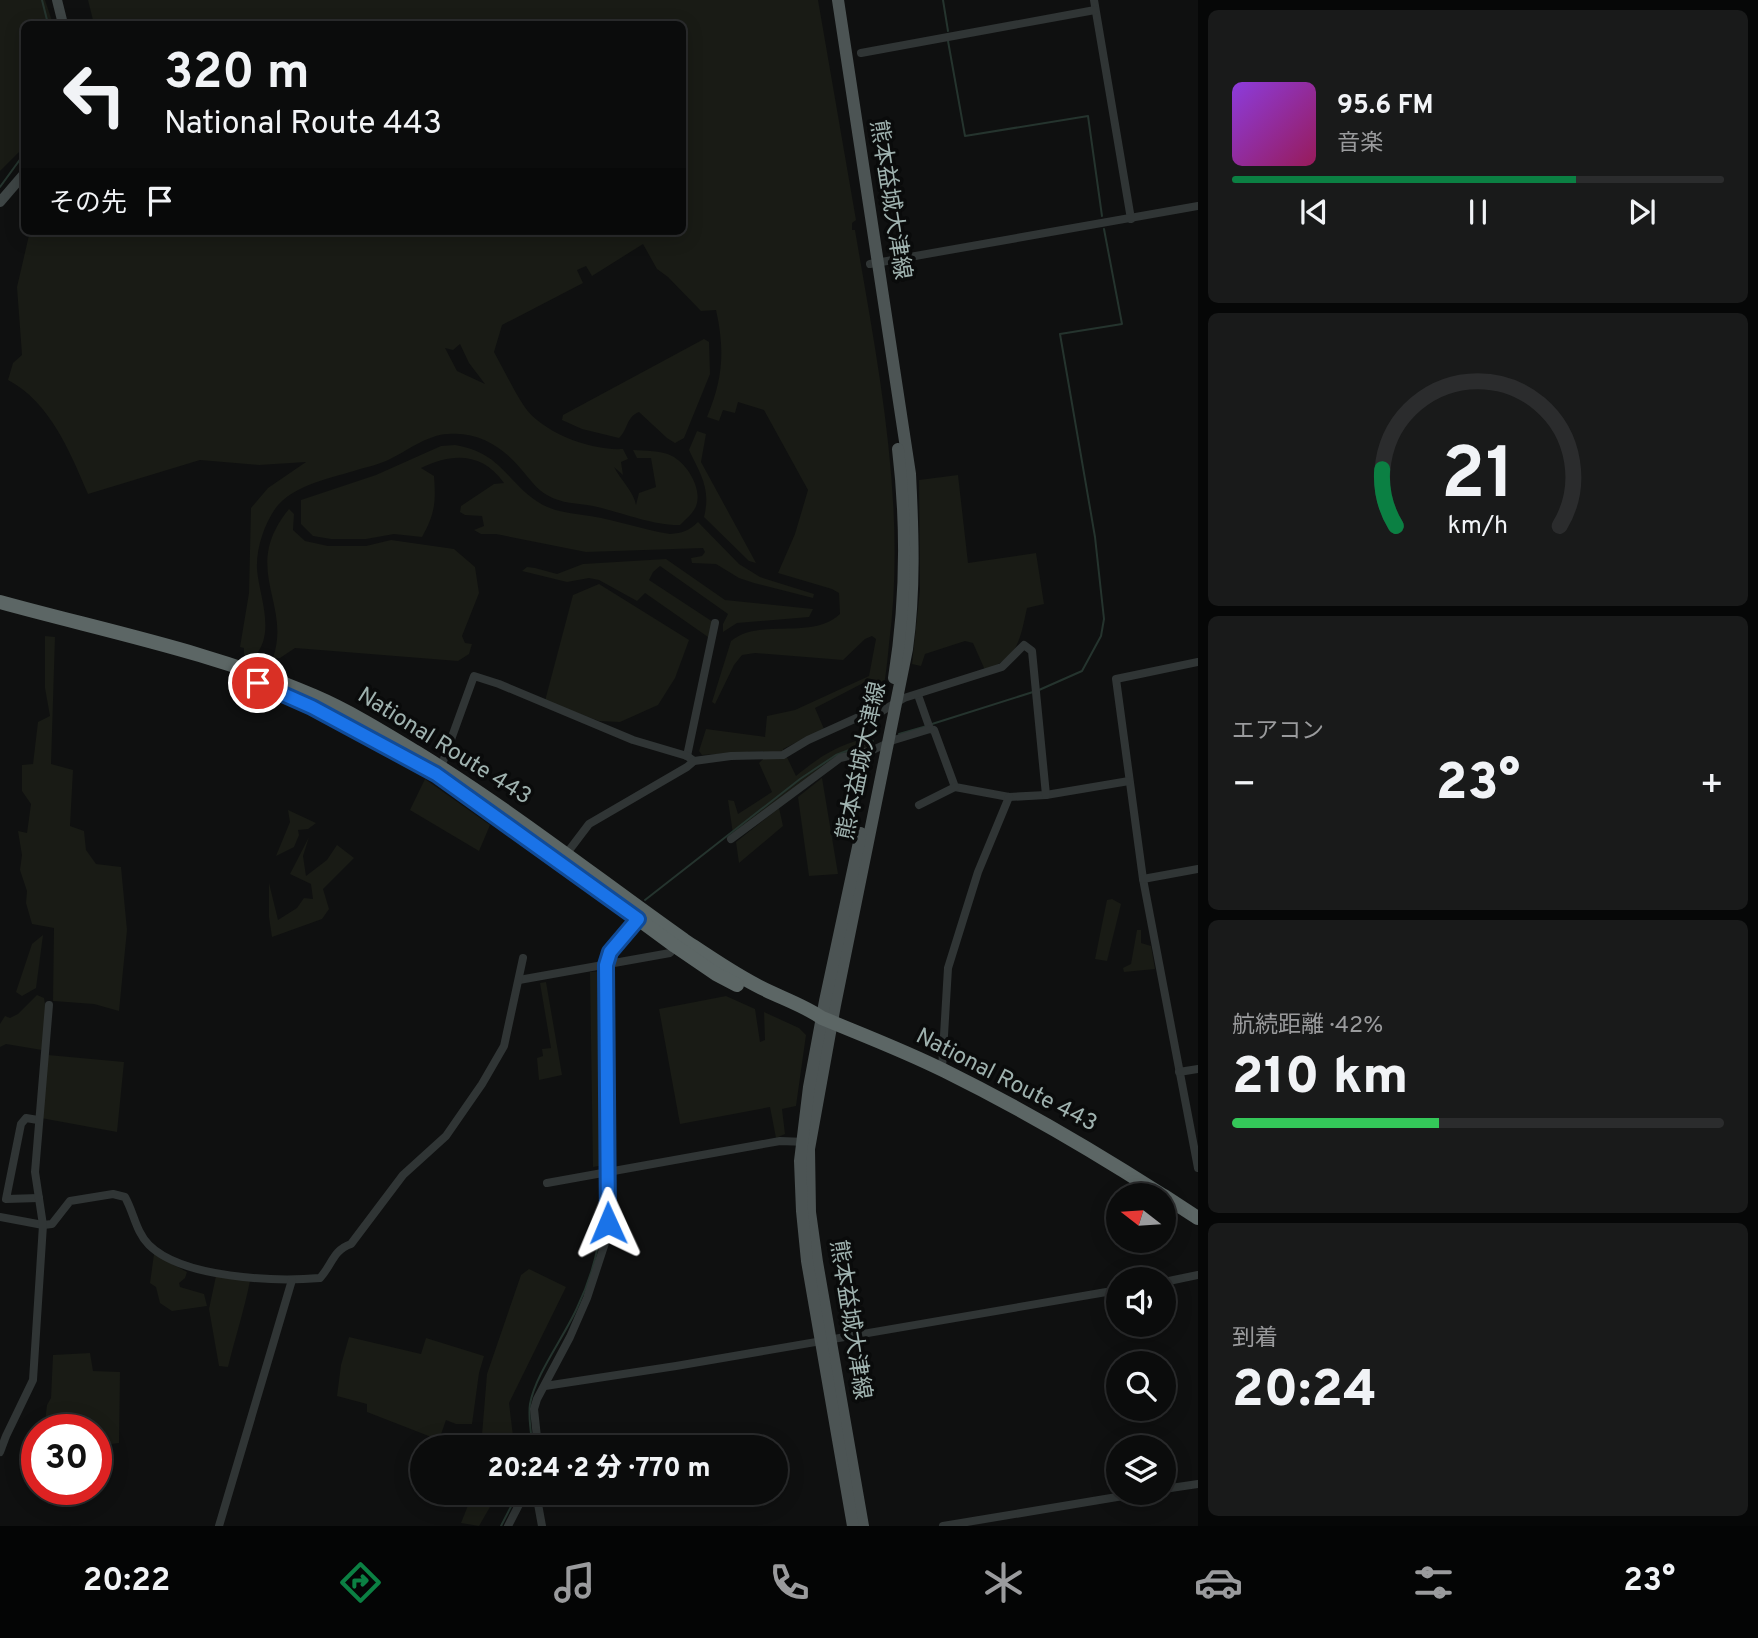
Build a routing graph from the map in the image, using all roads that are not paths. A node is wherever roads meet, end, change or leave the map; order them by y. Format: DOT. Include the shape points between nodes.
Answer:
graph roads {
  1 [pos="57,0"];
  2 [pos="829,0"];
  3 [pos="838,0"];
  4 [pos="1094,0"];
  5 [pos="1095,10"];
  6 [pos="62,21"];
  7 [pos="861,53"];
  8 [pos="21,178"];
  9 [pos="0,202"];
  10 [pos="1198,206"];
  11 [pos="1131,219"];
  12 [pos="874,263"];
  13 [pos="0,602"];
  14 [pos="0,611"];
  15 [pos="715,623"];
  16 [pos="1198,662"];
  17 [pos="918,695"];
  18 [pos="893,704"];
  19 [pos="929,726"];
  20 [pos="883,745"];
  21 [pos="690,759"];
  22 [pos="438,770"];
  23 [pos="1129,781"];
  24 [pos="955,787"];
  25 [pos="1046,795"];
  26 [pos="1009,797"];
  27 [pos="919,805"];
  28 [pos="731,839"];
  29 [pos="564,858"];
  30 [pos="1198,869"];
  31 [pos="1143,879"];
  32 [pos="638,919"];
  33 [pos="675,946"];
  34 [pos="523,958"];
  35 [pos="603,966"];
  36 [pos="519,980"];
  37 [pos="49,1005"];
  38 [pos="827,1020"];
  39 [pos="942,1069"];
  40 [pos="1198,1069"];
  41 [pos="1179,1072"];
  42 [pos="38,1120"];
  43 [pos="806,1142"];
  44 [pos="1198,1168"];
  45 [pos="603,1173"];
  46 [pos="547,1183"];
  47 [pos="1143,1183"];
  48 [pos="39,1198"];
  49 [pos="1176,1204"];
  50 [pos="0,1217"];
  51 [pos="1198,1218"];
  52 [pos="43,1225"];
  53 [pos="1198,1275"];
  54 [pos="292,1280"];
  55 [pos="1176,1280"];
  56 [pos="1106,1292"];
  57 [pos="826,1339"];
  58 [pos="545,1387"];
  59 [pos="537,1435"];
  60 [pos="0,1452"];
  61 [pos="1198,1483"];
  62 [pos="1176,1487"];
  63 [pos="1106,1499"];
  64 [pos="519,1505"];
  65 [pos="538,1505"];
  66 [pos="219,1526"];
  67 [pos="508,1526"];
  68 [pos="542,1526"];
  69 [pos="853,1526"];
  70 [pos="863,1526"];
  71 [pos="943,1526"];
  1 -- 6 [label="street"];
  2 -- 12 [label="main road, 熊本益城大津線"];
  3 -- 12 [label="main road, 熊本益城大津線"];
  4 -- 5 [label="street"];
  5 -- 7 [label="street"];
  5 -- 11 [label="street"];
  8 -- 9 [label="street"];
  10 -- 11 [label="street"];
  11 -- 12 [label="street"];
  12 -- 18 [label="main road, 熊本益城大津線" via="901,477 903,580"];
  13 -- 22 [label="highway, National Route 443" via="261,675 380,730"];
  14 -- 22 [label="highway, National Route 443" via="258,683"];
  15 -- 21 [label="street"];
  16 -- 23 [label="street" via="1116,679"];
  17 -- 18 [label="street"];
  17 -- 19 [label="street"];
  17 -- 25 [label="street" via="1002,667 1024,645 1032,651"];
  18 -- 20 [label="main road, 熊本益城大津線"];
  18 -- 21 [label="street" via="783,754"];
  19 -- 20 [label="street"];
  19 -- 24 [label="street"];
  20 -- 28 [label="street" via="841,758"];
  20 -- 38 [label="main road, 熊本益城大津線"];
  21 -- 22 [label="street" via="474,676"];
  21 -- 29 [label="street" via="687,768 589,824"];
  22 -- 29 [label="highway, National Route 443"];
  23 -- 25 [label="street"];
  23 -- 31 [label="street"];
  24 -- 26 [label="street"];
  24 -- 27 [label="street"];
  25 -- 26 [label="street"];
  26 -- 39 [label="street" via="978,872 948,968"];
  29 -- 32 [label="highway, National Route 443"];
  29 -- 38 [label="highway, National Route 443" via="723,966"];
  30 -- 31 [label="street"];
  31 -- 41 [label="street"];
  32 -- 33 [label="highway, National Route 443"];
  32 -- 35 [label="street"];
  33 -- 35 [label="street" via="670,953"];
  33 -- 38 [label="highway, National Route 443" via="762,997 806,1017"];
  34 -- 36 [label="street"];
  35 -- 36 [label="street"];
  35 -- 45 [label="street"];
  36 -- 54 [label="street" via="504,1046 446,1136 403,1175 351,1244 334,1254 320,1278"];
  37 -- 42 [label="street"];
  38 -- 39 [label="highway, National Route 443"];
  38 -- 43 [label="main road, 熊本益城大津線"];
  39 -- 47 [label="highway, National Route 443"];
  40 -- 41 [label="street"];
  41 -- 44 [label="street"];
  42 -- 48 [label="street" via="35,1172"];
  42 -- 48 [label="street" via="26,1118 21,1124 6,1199"];
  43 -- 45 [label="street" via="780,1141"];
  43 -- 57 [label="main road, 熊本益城大津線" via="805,1249"];
  45 -- 46 [label="street"];
  45 -- 58 [label="street" via="608,1223 604,1250 582,1311"];
  48 -- 52 [label="street"];
  49 -- 51 [label="highway, National Route 443"];
  50 -- 52 [label="street"];
  52 -- 54 [label="street" via="52,1224 70,1201 125,1197 141,1234 161,1255 177,1263"];
  52 -- 60 [label="street" via="33,1380"];
  53 -- 55 [label="street"];
  54 -- 66 [label="street"];
  56 -- 57 [label="street"];
  57 -- 58 [label="street"];
  57 -- 69 [label="main road, 熊本益城大津線"];
  57 -- 70 [label="main road, 熊本益城大津線"];
  58 -- 59 [label="street" via="534,1409"];
  61 -- 62 [label="street"];
  63 -- 71 [label="street"];
  64 -- 67 [label="street"];
  65 -- 68 [label="street"];
}
